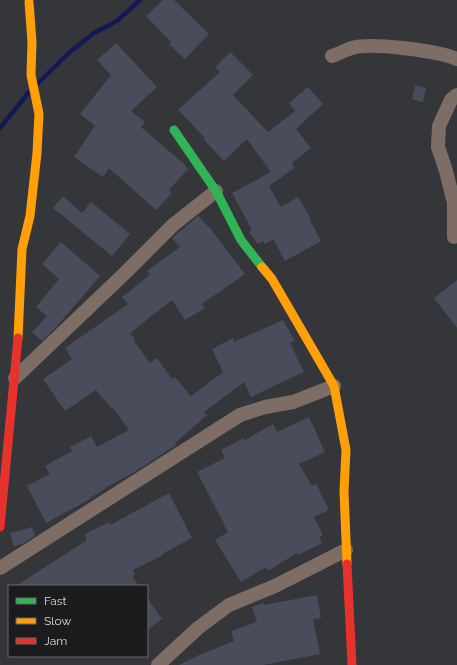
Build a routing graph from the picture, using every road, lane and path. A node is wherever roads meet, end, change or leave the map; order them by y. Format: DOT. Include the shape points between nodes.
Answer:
graph roads {
  1 [pos="29,2"];
  2 [pos="332,56"];
  3 [pos="457,59"];
  4 [pos="457,94"];
  5 [pos="174,130"];
  6 [pos="216,191"];
  7 [pos="454,237"];
  8 [pos="15,378"];
  9 [pos="334,386"];
  10 [pos="0,527"];
  11 [pos="346,550"];
  12 [pos="0,568"];
  13 [pos="158,665"];
  14 [pos="352,665"];
  1 -- 8 [label="street" via="31,75 39,114 35,178 22,249"];
  2 -- 3 [label="street" via="353,47 378,46 426,51"];
  4 -- 7 [label="street" via="451,100 439,126 438,147 454,203"];
  5 -- 6 [label="street"];
  6 -- 8 [label="street" via="172,225"];
  6 -- 9 [label="street" via="241,240 272,279"];
  8 -- 10 [label="street"];
  9 -- 11 [label="street" via="346,450"];
  9 -- 12 [label="street" via="293,402 265,407 240,416"];
  11 -- 13 [label="street" via="275,586 230,605 198,628"];
  11 -- 14 [label="street"];
}
